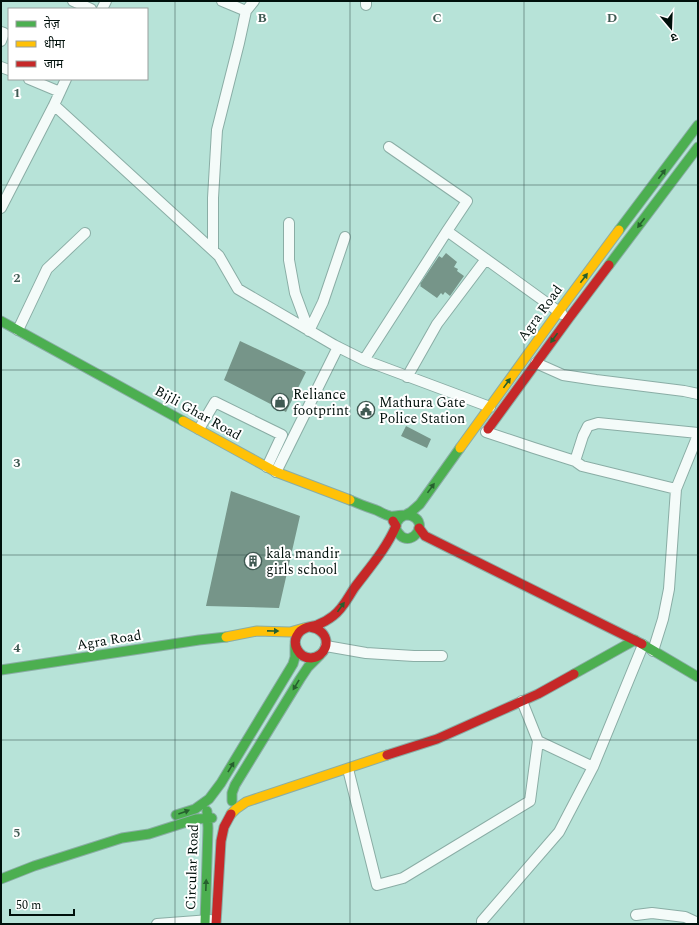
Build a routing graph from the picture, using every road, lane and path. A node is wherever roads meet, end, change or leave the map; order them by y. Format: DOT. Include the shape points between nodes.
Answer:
graph roads {
  1 [pos="73,1"];
  2 [pos="222,1"];
  3 [pos="254,1"];
  4 [pos="89,8"];
  5 [pos="246,11"];
  6 [pos="1,32"];
  7 [pos="1,41"];
  8 [pos="31,80"];
  9 [pos="66,80"];
  10 [pos="60,92"];
  11 [pos="54,105"];
  12 [pos="698,125"];
  13 [pos="389,147"];
  14 [pos="698,147"];
  15 [pos="1,208"];
  16 [pos="289,224"];
  17 [pos="447,231"];
  18 [pos="85,233"];
  19 [pos="345,237"];
  20 [pos="213,250"];
  21 [pos="486,259"];
  22 [pos="559,312"];
  23 [pos="569,318"];
  24 [pos="1,321"];
  25 [pos="18,330"];
  26 [pos="310,331"];
  27 [pos="338,347"];
  28 [pos="364,360"];
  29 [pos="536,363"];
  30 [pos="407,377"];
  31 [pos="698,394"];
  32 [pos="490,407"];
  33 [pos="199,430"];
  34 [pos="698,434"];
  35 [pos="484,435"];
  36 [pos="575,461"];
  37 [pos="271,469"];
  38 [pos="676,489"];
  39 [pos="426,514"];
  40 [pos="388,515"];
  41 [pos="404,516"];
  42 [pos="396,526"];
  43 [pos="420,528"];
  44 [pos="426,536"];
  45 [pos="411,538"];
  46 [pos="399,546"];
  47 [pos="358,599"];
  48 [pos="340,623"];
  49 [pos="307,627"];
  50 [pos="332,634"];
  51 [pos="221,638"];
  52 [pos="287,642"];
  53 [pos="639,642"];
  54 [pos="323,650"];
  55 [pos="653,651"];
  56 [pos="442,656"];
  57 [pos="1,670"];
  58 [pos="698,677"];
  59 [pos="522,701"];
  60 [pos="538,741"];
  61 [pos="593,767"];
  62 [pos="348,769"];
  63 [pos="209,799"];
  64 [pos="232,800"];
  65 [pos="246,802"];
  66 [pos="232,814"];
  67 [pos="209,815"];
  68 [pos="122,838"];
  69 [pos="1,879"];
  70 [pos="636,915"];
  71 [pos="205,922"];
  72 [pos="216,922"];
  73 [pos="698,923"];
  74 [pos="157,924"];
  75 [pos="482,924"];
  1 -- 4 [label="street"];
  2 -- 5 [label="street"];
  3 -- 5 [label="street"];
  5 -- 20 [label="street" via="217,130"];
  6 -- 7 [label="street" via="4,33"];
  8 -- 10 [label="street"];
  9 -- 10 [label="street"];
  10 -- 11 [label="street"];
  11 -- 15 [label="street"];
  11 -- 20 [label="street"];
  22 -- 12 [label="main road, Agra Road, one-way"];
  13 -- 17 [label="street" via="467,201"];
  14 -- 23 [label="main road, Agra Road, one-way"];
  16 -- 26 [label="street" via="289,260 295,293"];
  17 -- 21 [label="street"];
  17 -- 28 [label="street"];
  18 -- 25 [label="street" via="47,269"];
  19 -- 26 [label="street" via="323,302"];
  20 -- 26 [label="street" via="238,289"];
  21 -- 22 [label="street"];
  21 -- 30 [label="street" via="437,324"];
  22 -- 23 [label="street"];
  32 -- 22 [label="main road, Agra Road, one-way"];
  23 -- 29 [label="main road, Agra Road, one-way"];
  24 -- 25 [label="main road, Bijli Ghar Road"];
  25 -- 33 [label="main road, Bijli Ghar Road"];
  26 -- 27 [label="street"];
  27 -- 28 [label="street"];
  27 -- 37 [label="street"];
  28 -- 30 [label="street"];
  29 -- 31 [label="street" via="563,375"];
  29 -- 35 [label="main road, Agra Road"];
  30 -- 32 [label="street"];
  41 -- 32 [label="main road, Agra Road, one-way" via="420,504"];
  33 -- 37 [label="main road, Bijli Ghar Road"];
  33 -- 37 [label="street" via="215,402 282,435"];
  34 -- 36 [label="street" via="598,423 588,426 582,436"];
  34 -- 38 [label="street"];
  35 -- 36 [label="street"];
  36 -- 38 [label="street" via="582,466"];
  37 -- 40 [label="main road, Bijli Ghar Road"];
  38 -- 55 [label="street" via="669,590"];
  39 -- 43 [label="main road"];
  40 -- 41 [label="main road, Bijli Ghar Road"];
  40 -- 42 [label="main road"];
  41 -- 42 [label="main road" via="398,520"];
  41 -- 43 [label="main road" via="415,517"];
  42 -- 45 [label="main road" via="399,535"];
  49 -- 42 [label="main road, Agra Road, one-way" via="321,623 336,614 389,542"];
  43 -- 44 [label="main road"];
  43 -- 45 [label="main road"];
  44 -- 45 [label="main road"];
  44 -- 53 [label="main road"];
  45 -- 46 [label="main road"];
  47 -- 48 [label="main road"];
  51 -- 49 [label="main road, Agra Road, one-way" via="257,631 290,632"];
  49 -- 52 [label="main road" via="300,631 295,640"];
  49 -- 54 [label="main road" via="314,627 323,632 326,641"];
  50 -- 54 [label="main road"];
  51 -- 52 [label="main road, Agra Road"];
  51 -- 57 [label="main road, Agra Road"];
  52 -- 54 [label="main road" via="305,657 316,657"];
  63 -- 52 [label="main road, one-way" via="293,664 295,657"];
  53 -- 55 [label="main road"];
  53 -- 59 [label="main road"];
  53 -- 61 [label="street"];
  54 -- 56 [label="street"];
  54 -- 64 [label="main road, one-way" via="300,678 235,785"];
  55 -- 58 [label="main road"];
  59 -- 60 [label="street"];
  59 -- 62 [label="main road" via="437,739"];
  60 -- 61 [label="street"];
  60 -- 62 [label="street" via="530,801 404,878 377,886"];
  61 -- 75 [label="street" via="559,832"];
  62 -- 65 [label="main road"];
  63 -- 64 [label="main road" via="221,793"];
  63 -- 67 [label="main road"];
  68 -- 63 [label="main road, one-way" via="195,808"];
  64 -- 65 [label="main road"];
  64 -- 66 [label="main road"];
  65 -- 66 [label="main road"];
  66 -- 67 [label="main road" via="224,820"];
  66 -- 72 [label="main road, Circular Road" via="224,827 221,841"];
  67 -- 68 [label="main road" via="149,834"];
  71 -- 67 [label="main road, Circular Road, one-way"];
  68 -- 69 [label="main road"];
  70 -- 73 [label="street" via="652,913 685,917"];
  71 -- 72 [label="street"];
  71 -- 74 [label="street"];
}
